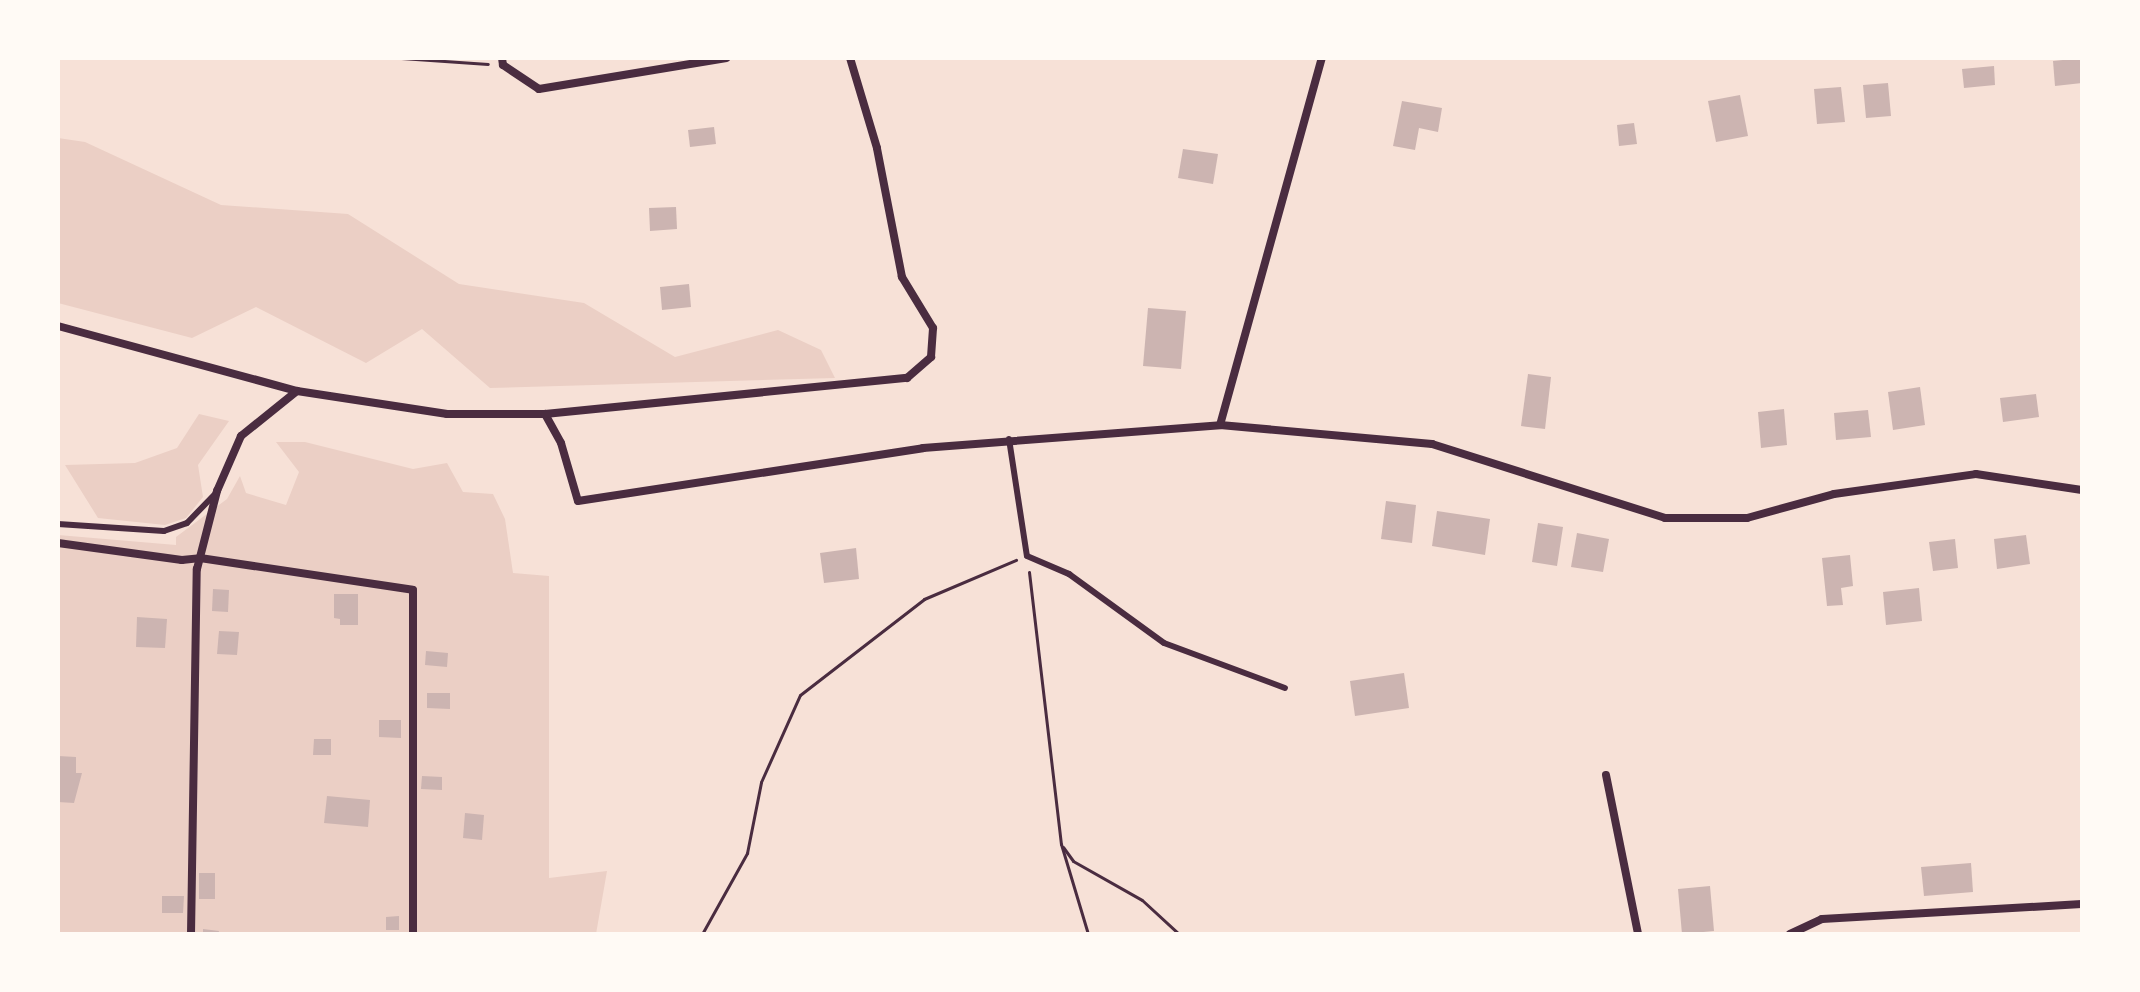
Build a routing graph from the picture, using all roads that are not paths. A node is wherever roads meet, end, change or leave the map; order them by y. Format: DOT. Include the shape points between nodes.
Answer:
graph roads {
  1 [pos="726,58"];
  2 [pos="850,58"];
  3 [pos="1322,58"];
  4 [pos="503,62"];
  5 [pos="58,326"];
  6 [pos="297,391"];
  7 [pos="545,414"];
  8 [pos="1220,425"];
  9 [pos="1009,439"];
  10 [pos="2082,490"];
  11 [pos="217,491"];
  12 [pos="58,524"];
  13 [pos="58,543"];
  14 [pos="200,558"];
  15 [pos="1285,688"];
  16 [pos="1606,775"];
  17 [pos="2082,904"];
  18 [pos="1637,933"];
  19 [pos="191,934"];
  20 [pos="413,934"];
  21 [pos="1790,934"];
  1 -- 4 [label="street" via="539,89"];
  2 -- 7 [label="street" via="877,148 902,277 933,328 931,357 907,378"];
  3 -- 8 [label="street"];
  5 -- 6 [label="street"];
  6 -- 7 [label="street" via="447,414"];
  6 -- 11 [label="street" via="241,436"];
  7 -- 9 [label="street" via="561,443 578,501"];
  8 -- 9 [label="street"];
  8 -- 10 [label="street" via="1432,444 1665,518 1747,518 1834,494 1976,474"];
  9 -- 15 [label="lane" via="1027,556 1069,574 1164,643"];
  11 -- 12 [label="lane" via="187,523 164,531"];
  11 -- 14 [label="street"];
  13 -- 14 [label="street"];
  14 -- 19 [label="street"];
  14 -- 20 [label="street" via="413,590"];
  16 -- 18 [label="street"];
  17 -- 21 [label="street" via="1822,919"];
}
